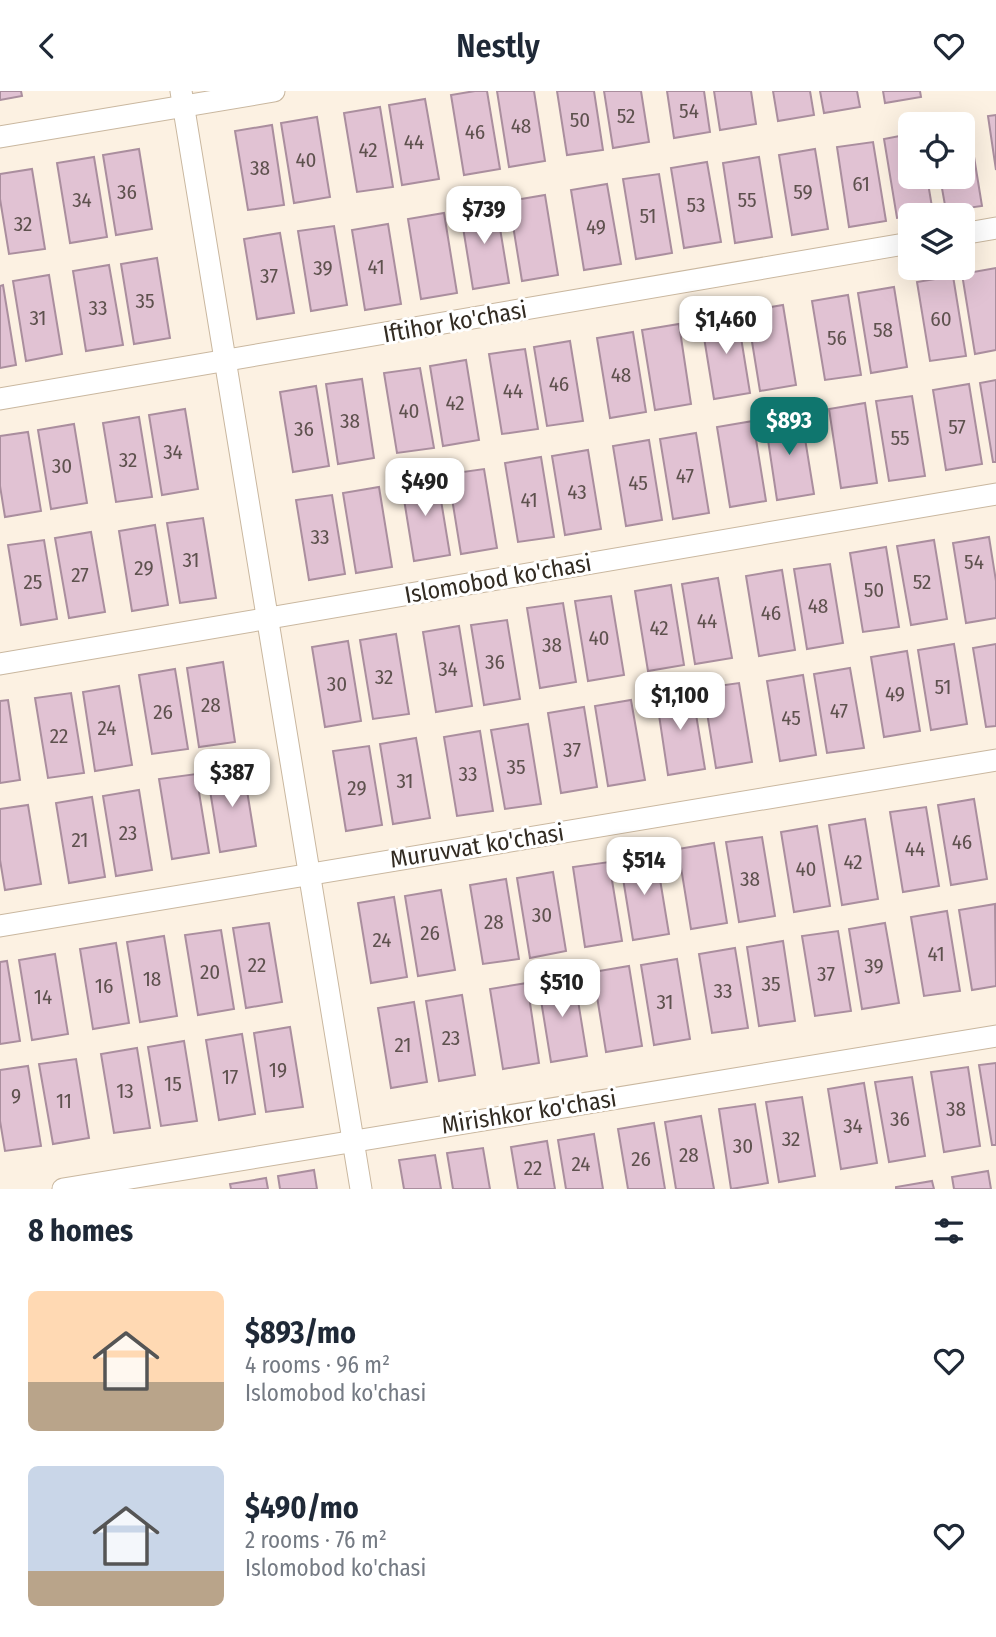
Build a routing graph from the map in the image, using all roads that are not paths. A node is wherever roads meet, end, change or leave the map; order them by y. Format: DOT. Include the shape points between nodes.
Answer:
graph roads {
  1 [pos="274,91"];
  2 [pos="182,99"];
  3 [pos="0,137"];
  4 [pos="996,228"];
  5 [pos="975,231"];
  6 [pos="898,245"];
  7 [pos="225,362"];
  8 [pos="0,398"];
  9 [pos="996,493"];
  10 [pos="267,618"];
  11 [pos="0,664"];
  12 [pos="996,760"];
  13 [pos="308,874"];
  14 [pos="0,926"];
  15 [pos="996,1036"];
  16 [pos="352,1140"];
  17 [pos="62,1189"];
  18 [pos="361,1189"];
  1 -- 2 [label="street"];
  2 -- 3 [label="street"];
  2 -- 7 [label="street"];
  4 -- 5 [label="street"];
  6 -- 7 [label="street, Iftihor ko'chasi"];
  7 -- 8 [label="street, Iftihor ko'chasi"];
  7 -- 10 [label="street"];
  9 -- 10 [label="street, Islomobod ko'chasi"];
  10 -- 11 [label="street, Islomobod ko'chasi"];
  10 -- 13 [label="street"];
  12 -- 13 [label="street, Muruvvat ko'chasi"];
  13 -- 14 [label="street, Muruvvat ko'chasi"];
  13 -- 16 [label="street"];
  15 -- 16 [label="street, Mirishkor ko'chasi"];
  16 -- 17 [label="street, Mirishkor ko'chasi"];
  16 -- 18 [label="street"];
}
